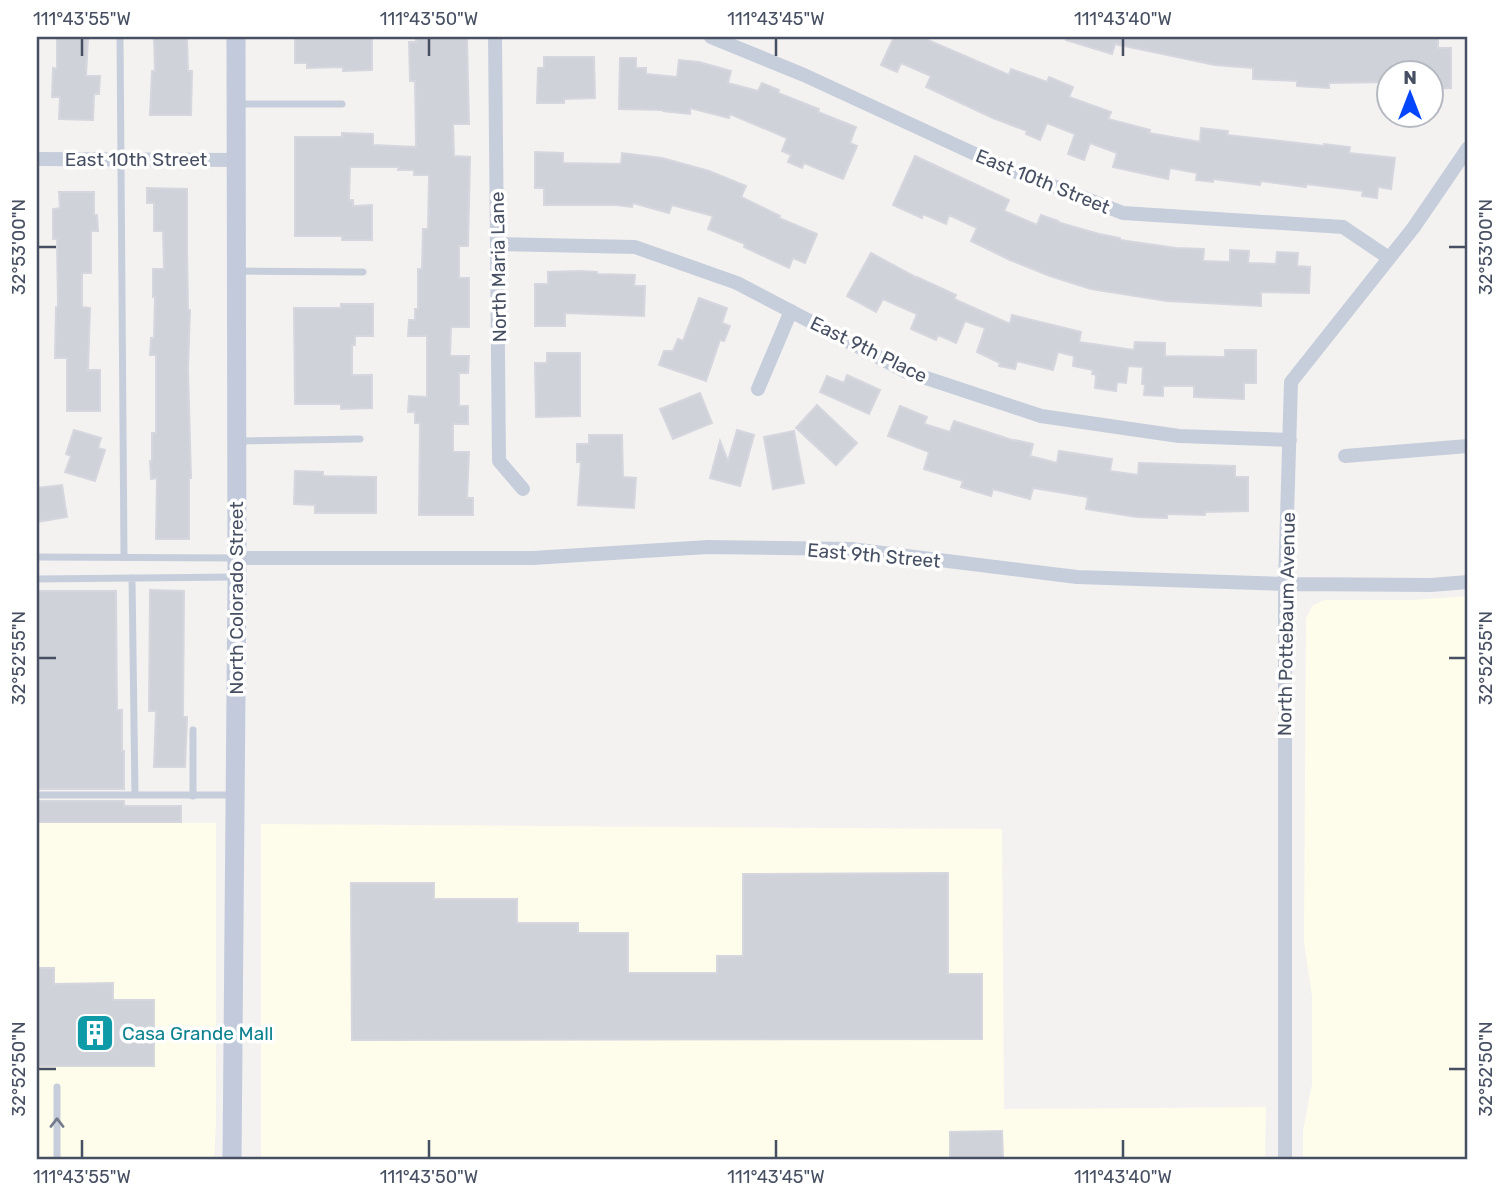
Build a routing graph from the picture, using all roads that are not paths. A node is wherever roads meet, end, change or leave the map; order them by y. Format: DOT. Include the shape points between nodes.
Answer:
graph roads {
  1 [pos="120,37"];
  2 [pos="236,37"];
  3 [pos="495,37"];
  4 [pos="711,37"];
  5 [pos="236,104"];
  6 [pos="341,104"];
  7 [pos="1468,148"];
  8 [pos="37,159"];
  9 [pos="121,159"];
  10 [pos="236,160"];
  11 [pos="497,244"];
  12 [pos="1389,258"];
  13 [pos="236,271"];
  14 [pos="363,272"];
  15 [pos="791,311"];
  16 [pos="758,389"];
  17 [pos="360,439"];
  18 [pos="1290,440"];
  19 [pos="236,441"];
  20 [pos="1468,446"];
  21 [pos="1345,456"];
  22 [pos="523,489"];
  23 [pos="37,557"];
  24 [pos="124,557"];
  25 [pos="237,568"];
  26 [pos="131,578"];
  27 [pos="37,579"];
  28 [pos="1468,582"];
  29 [pos="1285,584"];
  30 [pos="193,730"];
  31 [pos="37,795"];
  32 [pos="135,795"];
  33 [pos="235,795"];
  34 [pos="193,796"];
  35 [pos="57,1087"];
  36 [pos="57,1159"];
  37 [pos="233,1159"];
  38 [pos="1285,1159"];
  1 -- 9 [label="lane"];
  2 -- 5 [label="street, North Colorado Street"];
  3 -- 11 [label="street, North Maria Lane"];
  4 -- 12 [label="street, East 10th Street" via="1001,166 1123,213 1343,227"];
  5 -- 6 [label="lane"];
  5 -- 10 [label="street, North Colorado Street"];
  7 -- 12 [label="street, North Pottebaum Avenue"];
  8 -- 9 [label="street, East 10th Street"];
  9 -- 10 [label="street, East 10th Street"];
  9 -- 24 [label="lane"];
  10 -- 13 [label="street, North Colorado Street"];
  11 -- 15 [label="street, East 9th Place" via="635,247 737,283"];
  11 -- 22 [label="street, North Maria Lane" via="499,461"];
  12 -- 18 [label="street, North Pottebaum Avenue" via="1291,382"];
  13 -- 14 [label="lane"];
  13 -- 19 [label="street, North Colorado Street"];
  15 -- 16 [label="street"];
  15 -- 18 [label="street, East 9th Place" via="905,371 1041,416 1180,436"];
  17 -- 19 [label="lane"];
  18 -- 29 [label="street, North Pottebaum Avenue"];
  19 -- 25 [label="street, North Colorado Street"];
  20 -- 21 [label="street"];
  23 -- 24 [label="lane"];
  24 -- 25 [label="lane"];
  25 -- 26 [label="lane"];
  25 -- 29 [label="street, East 9th Street" via="708,547 851,549 1077,577"];
  25 -- 33 [label="street, North Colorado Street"];
  26 -- 27 [label="lane"];
  26 -- 32 [label="lane"];
  28 -- 29 [label="street, East 9th Street"];
  29 -- 38 [label="street, North Pottebaum Avenue"];
  30 -- 34 [label="lane"];
  31 -- 32 [label="lane"];
  32 -- 34 [label="lane"];
  33 -- 34 [label="lane"];
  33 -- 37 [label="street, North Colorado Street"];
  36 -- 35 [label="lane, one-way"];
}
